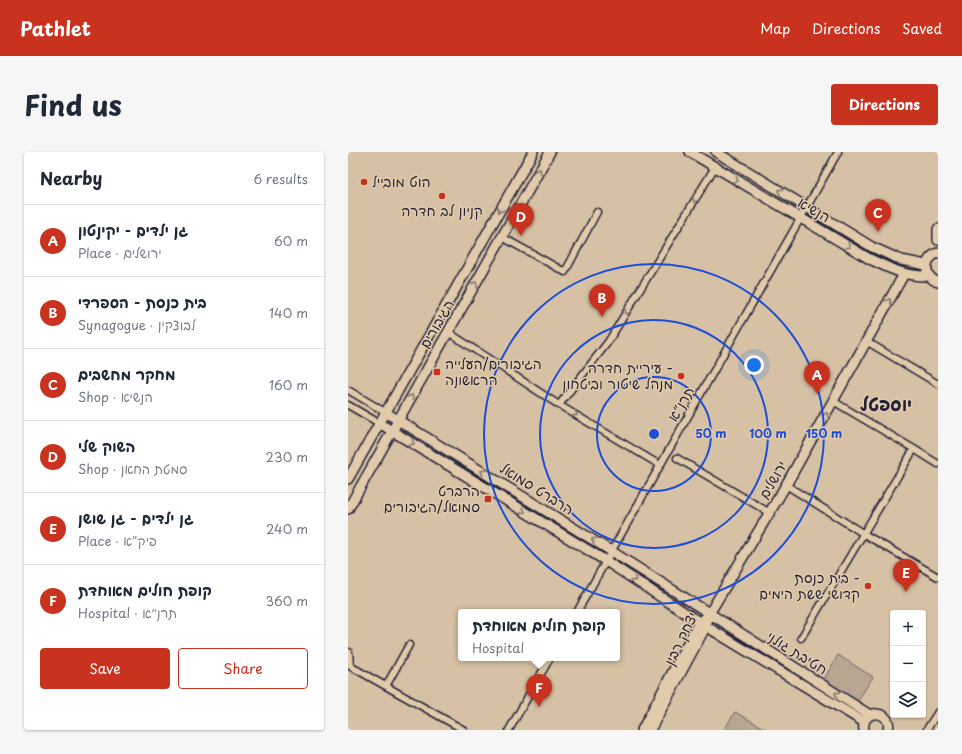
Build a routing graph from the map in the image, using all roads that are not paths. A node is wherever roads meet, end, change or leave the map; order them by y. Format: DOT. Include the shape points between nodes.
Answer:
graph roads {
  1 [pos="533,152"];
  2 [pos="550,152"];
  3 [pos="690,152"];
  4 [pos="716,152"];
  5 [pos="838,152"];
  6 [pos="715,167"];
  7 [pos="807,207"];
  8 [pos="597,212"];
  9 [pos="801,218"];
  10 [pos="938,229"];
  11 [pos="502,237"];
  12 [pos="938,240"];
  13 [pos="938,253"];
  14 [pos="926,265"];
  15 [pos="904,274"];
  16 [pos="929,276"];
  17 [pos="938,282"];
  18 [pos="448,332"];
  19 [pos="866,342"];
  20 [pos="938,384"];
  21 [pos="348,390"];
  22 [pos="833,401"];
  23 [pos="348,405"];
  24 [pos="559,405"];
  25 [pos="385,412"];
  26 [pos="398,420"];
  27 [pos="379,423"];
  28 [pos="392,431"];
  29 [pos="914,449"];
  30 [pos="676,458"];
  31 [pos="938,464"];
  32 [pos="660,465"];
  33 [pos="348,479"];
  34 [pos="786,486"];
  35 [pos="348,509"];
  36 [pos="770,513"];
  37 [pos="864,534"];
  38 [pos="611,551"];
  39 [pos="606,561"];
  40 [pos="938,577"];
  41 [pos="579,609"];
  42 [pos="709,614"];
  43 [pos="702,624"];
  44 [pos="802,638"];
  45 [pos="409,646"];
  46 [pos="349,652"];
  47 [pos="548,661"];
  48 [pos="386,686"];
  49 [pos="938,712"];
  50 [pos="866,723"];
  51 [pos="890,729"];
  52 [pos="464,730"];
  53 [pos="509,730"];
  54 [pos="642,730"];
  55 [pos="650,730"];
  56 [pos="927,730"];
  1 -- 25 [label="street, הגיבורים, one-way"];
  11 -- 2 [label="street, הגיבורים, one-way"];
  3 -- 6 [label="street, הנשיא"];
  7 -- 4 [label="street, הנשיא, one-way"];
  5 -- 7 [label="street, תרנ״א"];
  6 -- 9 [label="street, הנשיא, one-way"];
  6 -- 24 [label="street, one-way" via="608,342"];
  7 -- 9 [label="street, תרנ״א"];
  7 -- 14 [label="street, הנשיא" via="872,246 901,260"];
  8 -- 11 [label="street" via="565,272"];
  9 -- 15 [label="street, הנשיא, one-way" via="868,258"];
  9 -- 32 [label="street, תרנ״א"];
  10 -- 12 [label="street"];
  18 -- 11 [label="street, הגיבורים, one-way"];
  13 -- 14 [label="street" via="930,257"];
  14 -- 16 [label="street"];
  15 -- 16 [label="street, הנשיא"];
  19 -- 15 [label="street, ירושלים, one-way"];
  16 -- 17 [label="street"];
  18 -- 24 [label="street"];
  26 -- 18 [label="street, הגיבורים, one-way"];
  19 -- 20 [label="street"];
  19 -- 22 [label="street, ירושלים"];
  21 -- 25 [label="street, הרברט סמואל"];
  22 -- 29 [label="street"];
  34 -- 22 [label="street, ירושלים, one-way"];
  23 -- 27 [label="street, הרברט סמואל"];
  24 -- 32 [label="street, one-way"];
  25 -- 26 [label="street, הרברט סמואל"];
  25 -- 27 [label="street, הגיבורים"];
  26 -- 28 [label="street, הגיבורים"];
  38 -- 26 [label="street, הרברט סמואל, one-way"];
  27 -- 28 [label="street, הרברט סמואל"];
  27 -- 33 [label="street, הגיבורים"];
  28 -- 35 [label="street, הגיבורים"];
  28 -- 39 [label="street, הרברט סמואל, one-way"];
  29 -- 31 [label="street"];
  29 -- 37 [label="street"];
  30 -- 36 [label="street"];
  32 -- 38 [label="street, תרנ״א"];
  34 -- 36 [label="street, ירושלים"];
  34 -- 37 [label="street"];
  36 -- 42 [label="street, ירושלים"];
  37 -- 40 [label="street"];
  37 -- 44 [label="street"];
  38 -- 39 [label="street, תרנ״א"];
  38 -- 42 [label="street, הרברט סמואל"];
  39 -- 41 [label="street, תרנ״א"];
  39 -- 43 [label="street, הרברט סמואל, one-way"];
  42 -- 43 [label="street, יצחק רבין"];
  50 -- 42 [label="street, חטיבת גולני, one-way"];
  43 -- 50 [label="street, חטיבת גולני"];
  43 -- 54 [label="street, יצחק רבין"];
  43 -- 55 [label="street, יצחק רבין"];
  45 -- 48 [label="street"];
  46 -- 48 [label="street" via="350,666"];
  47 -- 53 [label="street"];
  48 -- 52 [label="street"];
  49 -- 56 [label="street"];
  50 -- 51 [label="street" via="877,714 884,716"];
}
